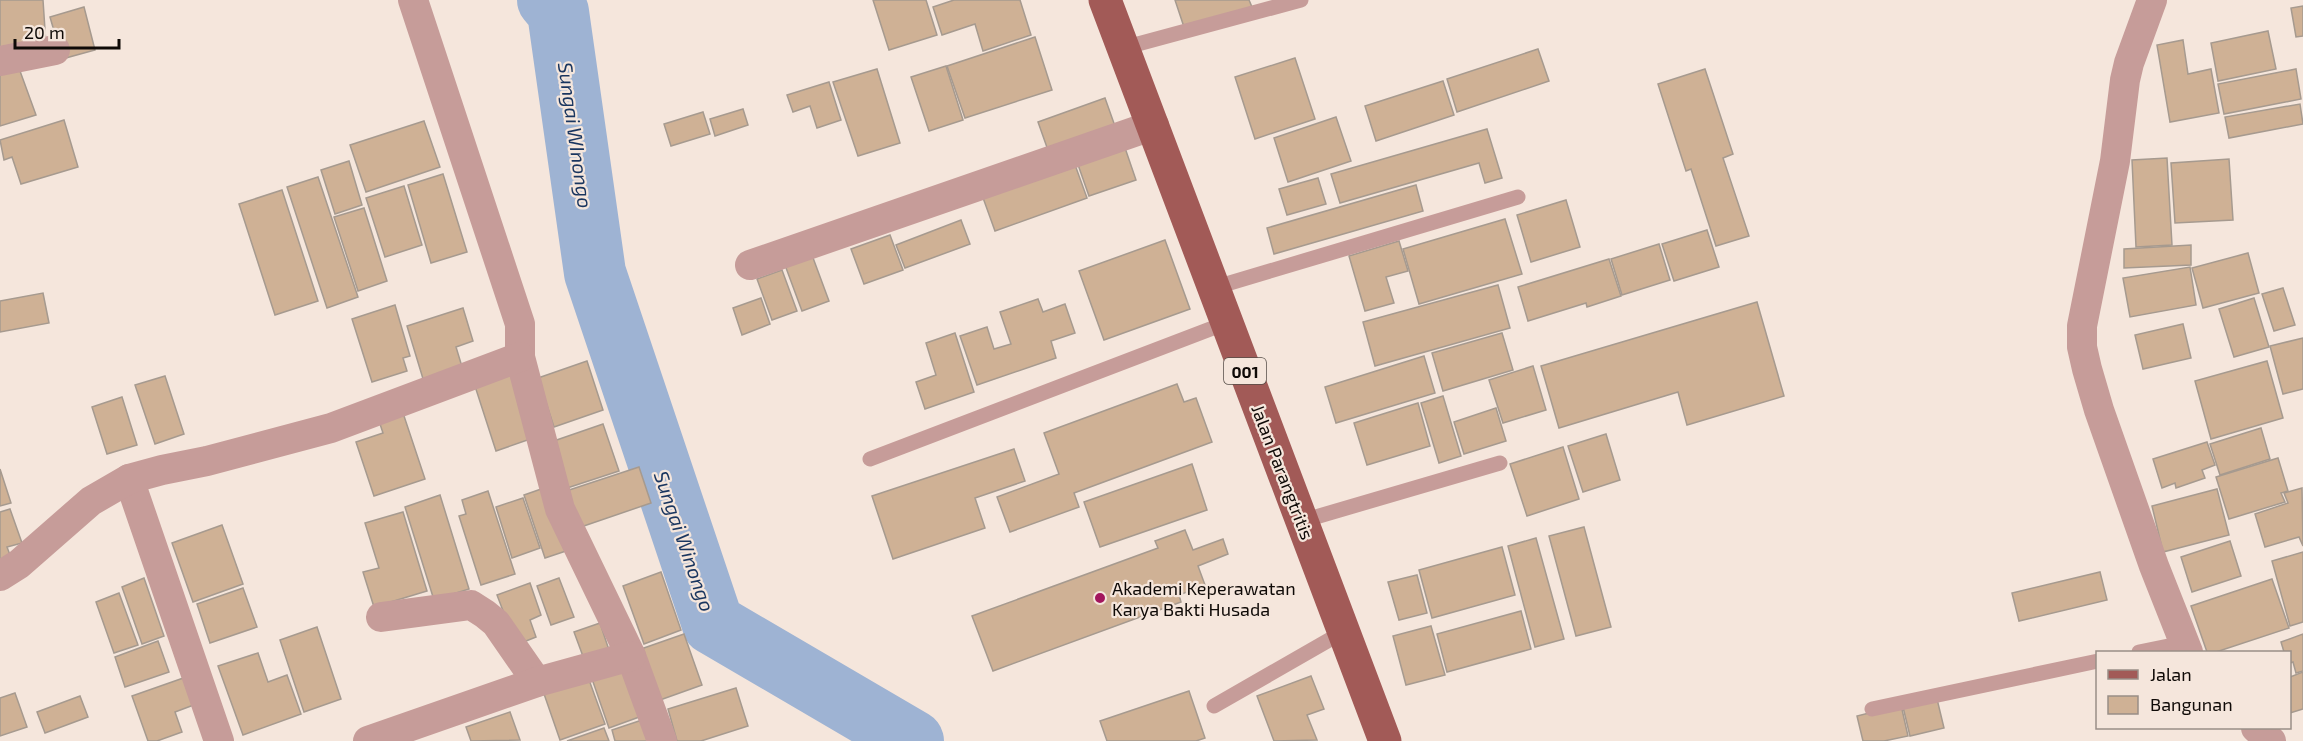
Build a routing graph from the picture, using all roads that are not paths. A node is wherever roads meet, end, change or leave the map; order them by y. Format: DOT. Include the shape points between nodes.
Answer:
graph roads {
  1 [pos="413,0"];
  2 [pos="1105,0"];
  3 [pos="1301,0"];
  4 [pos="2152,0"];
  5 [pos="1123,48"];
  6 [pos="55,50"];
  7 [pos="0,61"];
  8 [pos="1154,125"];
  9 [pos="1518,197"];
  10 [pos="750,265"];
  11 [pos="1214,288"];
  12 [pos="1227,323"];
  13 [pos="520,357"];
  14 [pos="870,459"];
  15 [pos="1500,463"];
  16 [pos="129,479"];
  17 [pos="1302,521"];
  18 [pos="0,576"];
  19 [pos="381,617"];
  20 [pos="1342,632"];
  21 [pos="2185,648"];
  22 [pos="2150,651"];
  23 [pos="631,656"];
  24 [pos="2096,661"];
  25 [pos="537,682"];
  26 [pos="1215,706"];
  27 [pos="1872,709"];
  28 [pos="2257,729"];
  29 [pos="219,741"];
  30 [pos="368,741"];
  31 [pos="662,741"];
  32 [pos="1385,741"];
  33 [pos="2271,741"];
  1 -- 13 [label="street" via="520,324"];
  2 -- 5 [label="main road, Jalan Parangtritis / 001"];
  3 -- 5 [label="lane"];
  4 -- 21 [label="street" via="2125,80 2115,160 2082,326 2082,347 2099,410"];
  5 -- 8 [label="main road, Jalan Parangtritis / 001"];
  6 -- 7 [label="street"];
  8 -- 10 [label="street"];
  8 -- 11 [label="main road, Jalan Parangtritis / 001"];
  9 -- 11 [label="lane"];
  11 -- 12 [label="main road, Jalan Parangtritis / 001"];
  12 -- 14 [label="lane"];
  12 -- 17 [label="main road, Jalan Parangtritis / 001"];
  13 -- 16 [label="street" via="331,428"];
  13 -- 23 [label="street" via="560,509"];
  15 -- 17 [label="lane"];
  16 -- 18 [label="street" via="91,501"];
  16 -- 29 [label="street"];
  17 -- 20 [label="main road, Jalan Parangtritis / 001"];
  19 -- 25 [label="street" via="471,605 496,623"];
  20 -- 26 [label="lane"];
  20 -- 32 [label="main road, Jalan Parangtritis / 001"];
  21 -- 22 [label="lane"];
  23 -- 25 [label="street"];
  23 -- 31 [label="street"];
  24 -- 27 [label="lane"];
  25 -- 30 [label="street"];
  28 -- 33 [label="street"];
}
